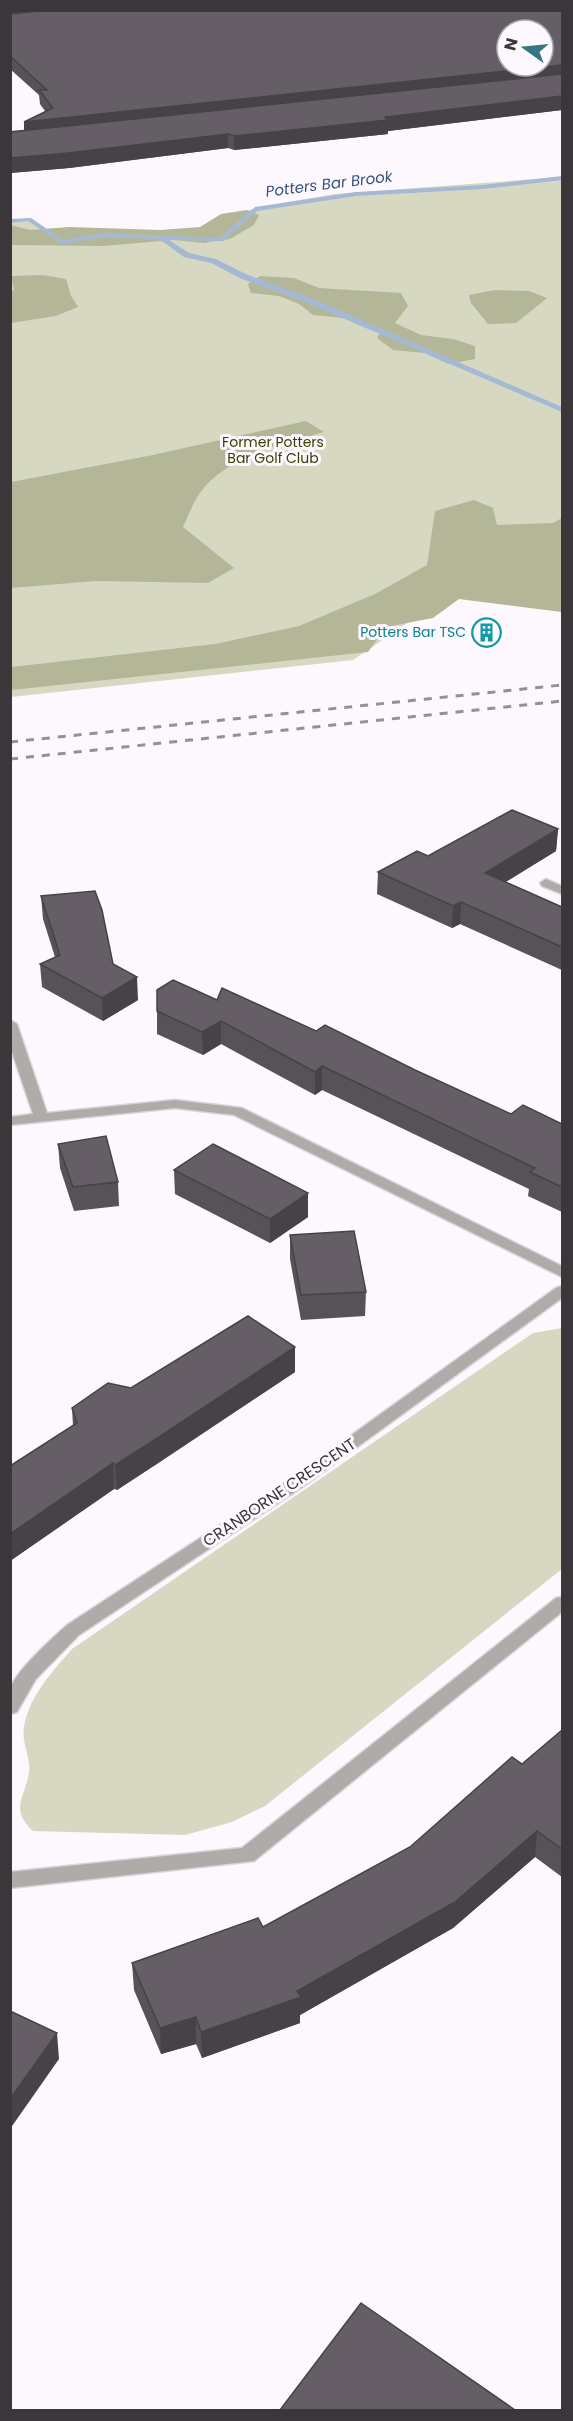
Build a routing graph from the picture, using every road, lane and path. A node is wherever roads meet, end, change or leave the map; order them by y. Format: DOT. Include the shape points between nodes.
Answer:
graph roads {
  1 [pos="546,883"];
  2 [pos="562,890"];
  3 [pos="10,1024"];
  4 [pos="40,1117"];
  5 [pos="10,1121"];
  6 [pos="562,1272"];
  7 [pos="562,1291"];
  8 [pos="562,1603"];
  9 [pos="10,1707"];
  10 [pos="10,1880"];
  1 -- 2 [label="street"];
  3 -- 4 [label="street"];
  4 -- 5 [label="street"];
  4 -- 6 [label="street" via="175,1104 237,1111"];
  7 -- 9 [label="street, CRANBORNE CRESCENT" via="295,1484 73,1630 19,1687"];
  8 -- 10 [label="street" via="247,1855"];
}
